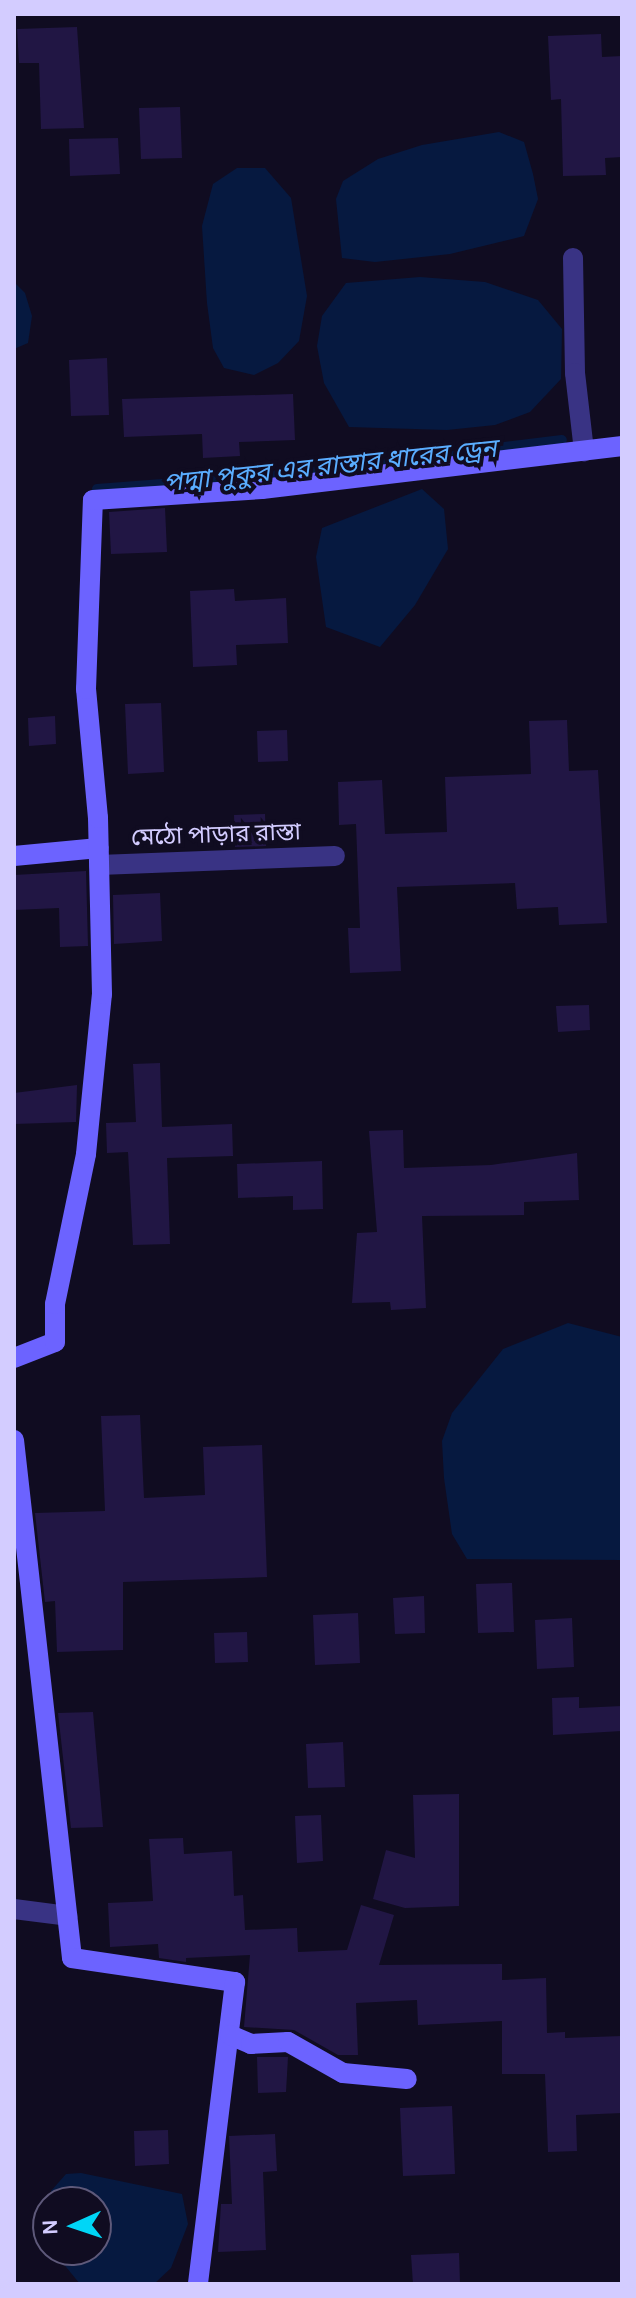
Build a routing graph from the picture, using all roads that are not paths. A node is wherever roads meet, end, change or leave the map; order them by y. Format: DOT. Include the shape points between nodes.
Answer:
graph roads {
  1 [pos="573,258"];
  2 [pos="622,446"];
  3 [pos="584,451"];
  4 [pos="14,856"];
  5 [pos="99,856"];
  6 [pos="335,856"];
  7 [pos="14,1358"];
  8 [pos="14,1440"];
  9 [pos="14,1909"];
  10 [pos="68,1916"];
  11 [pos="230,2035"];
  12 [pos="407,2079"];
  13 [pos="198,2284"];
  1 -- 3 [label="street" via="575,373"];
  2 -- 3 [label="street"];
  3 -- 5 [label="street" via="262,489 93,500 86,689"];
  4 -- 5 [label="street"];
  5 -- 6 [label="street, মেঠো পাড়ার রাস্তা"];
  5 -- 7 [label="street" via="102,994 86,1154 55,1304 55,1342"];
  8 -- 10 [label="street"];
  9 -- 10 [label="street"];
  10 -- 11 [label="street" via="72,1958 235,1982"];
  11 -- 12 [label="street" via="251,2044 288,2042 343,2073"];
  11 -- 13 [label="street"];
}
